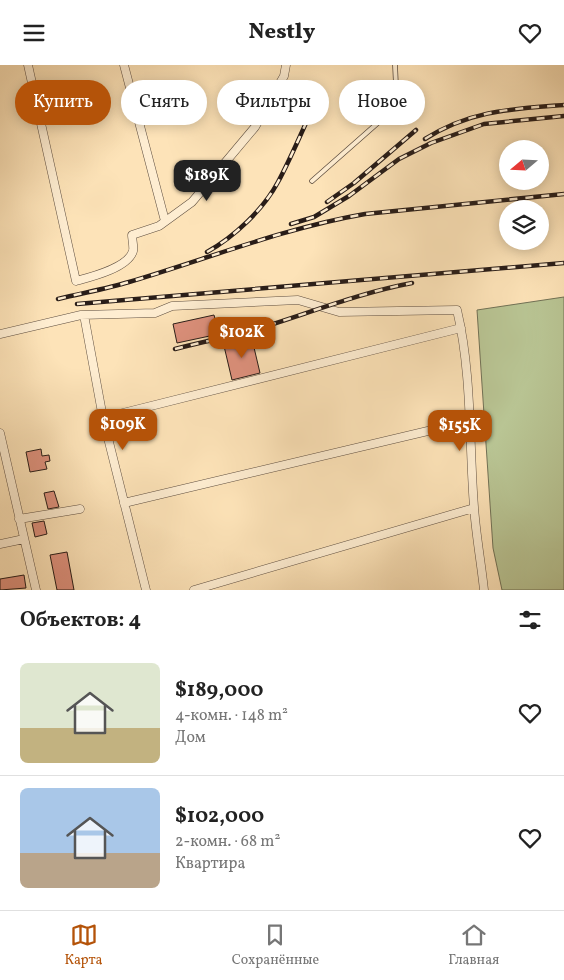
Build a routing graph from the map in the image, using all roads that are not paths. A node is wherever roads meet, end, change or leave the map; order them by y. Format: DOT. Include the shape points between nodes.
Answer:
graph roads {
  1 [pos="28,65"];
  2 [pos="124,65"];
  3 [pos="286,65"];
  4 [pos="395,65"];
  5 [pos="312,181"];
  6 [pos="165,221"];
  7 [pos="84,315"];
  8 [pos="461,328"];
  9 [pos="0,334"];
  10 [pos="104,419"];
  11 [pos="470,421"];
  12 [pos="0,433"];
  13 [pos="124,503"];
  14 [pos="474,508"];
  15 [pos="80,509"];
  16 [pos="19,519"];
  17 [pos="24,539"];
  18 [pos="0,544"];
  19 [pos="36,590"];
  20 [pos="146,590"];
  21 [pos="194,590"];
  22 [pos="484,590"];
  1 -- 6 [label="street" via="76,281 110,271 127,260 133,251 132,235"];
  2 -- 6 [label="street"];
  3 -- 6 [label="street" via="284,76 255,127 192,202"];
  4 -- 5 [label="lane" via="397,106"];
  7 -- 8 [label="street" via="155,313 172,305 298,300 340,312 457,310"];
  7 -- 9 [label="street"];
  7 -- 10 [label="street"];
  8 -- 10 [label="street"];
  8 -- 11 [label="street"];
  10 -- 13 [label="street"];
  11 -- 13 [label="street"];
  11 -- 14 [label="street"];
  12 -- 16 [label="street"];
  13 -- 20 [label="street"];
  14 -- 21 [label="street"];
  14 -- 22 [label="street"];
  15 -- 16 [label="street"];
  16 -- 17 [label="street"];
  17 -- 18 [label="street"];
  17 -- 19 [label="street"];
}
